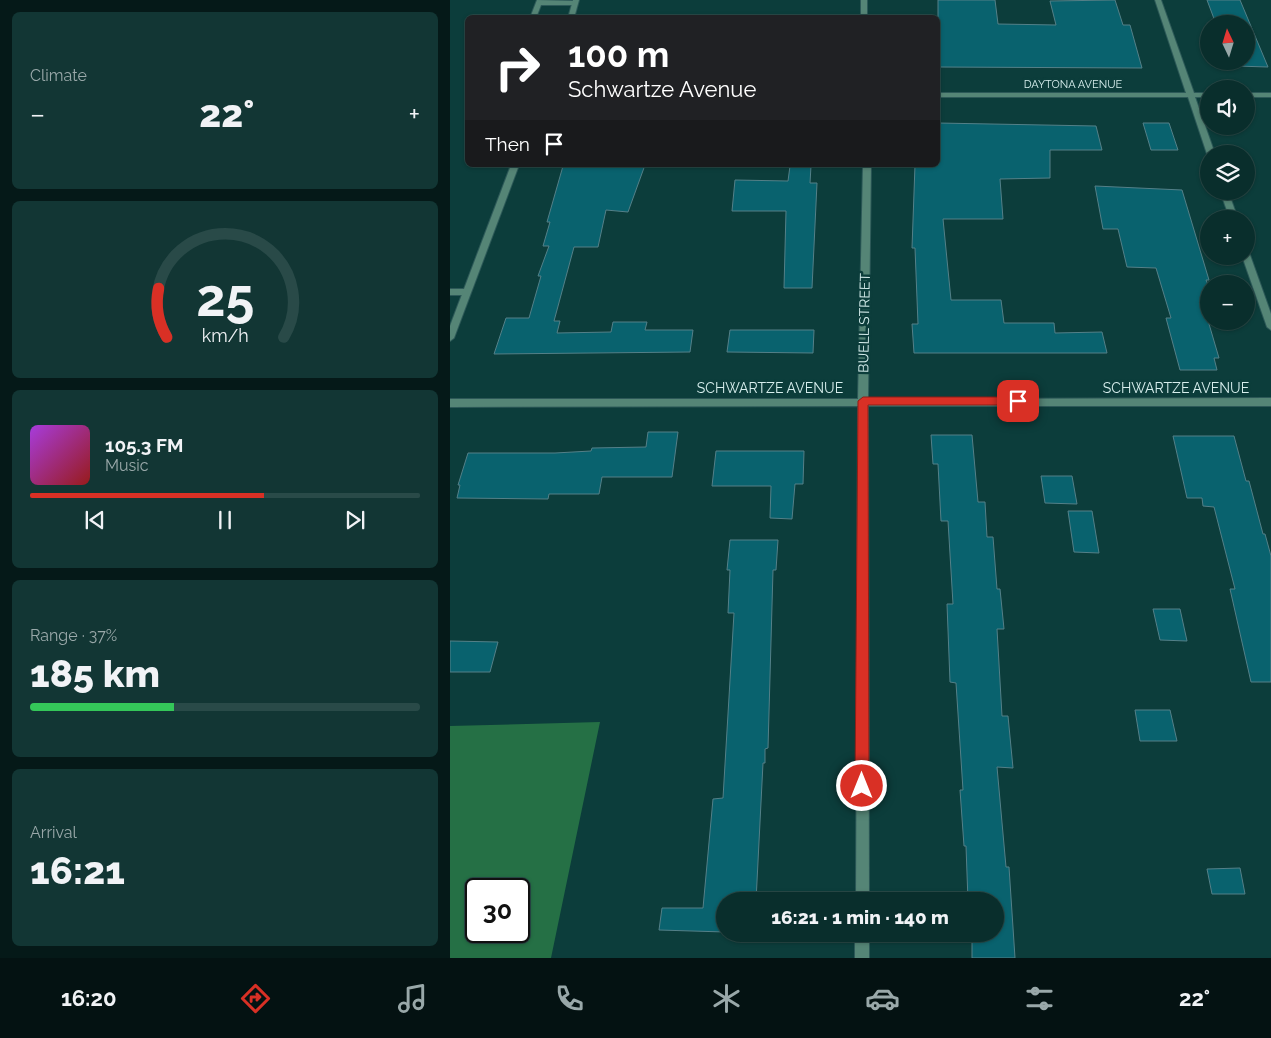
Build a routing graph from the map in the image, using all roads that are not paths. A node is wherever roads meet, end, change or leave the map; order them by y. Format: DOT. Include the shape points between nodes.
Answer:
graph roads {
  1 [pos="864,0"];
  2 [pos="1158,0"];
  3 [pos="539,2"];
  4 [pos="576,2"];
  5 [pos="534,15"];
  6 [pos="572,15"];
  7 [pos="864,15"];
  8 [pos="940,95"];
  9 [pos="1191,95"];
  10 [pos="1200,95"];
  11 [pos="1255,95"];
  12 [pos="1271,95"];
  13 [pos="1208,145"];
  14 [pos="514,167"];
  15 [pos="867,167"];
  16 [pos="1249,265"];
  17 [pos="450,292"];
  18 [pos="467,292"];
  19 [pos="1271,327"];
  20 [pos="450,338"];
  21 [pos="863,401"];
  22 [pos="1271,402"];
  23 [pos="450,403"];
  24 [pos="862,892"];
  25 [pos="862,942"];
  26 [pos="862,958"];
  1 -- 7 [label="street"];
  2 -- 9 [label="street"];
  3 -- 4 [label="street"];
  3 -- 5 [label="street"];
  4 -- 6 [label="street"];
  8 -- 9 [label="street, DAYTONA AVENUE"];
  9 -- 10 [label="street, DAYTONA AVENUE"];
  9 -- 13 [label="street"];
  11 -- 12 [label="street"];
  14 -- 18 [label="street"];
  15 -- 21 [label="street, BUELL STREET"];
  16 -- 19 [label="street"];
  17 -- 18 [label="street"];
  18 -- 20 [label="street"];
  21 -- 22 [label="street, SCHWARTZE AVENUE"];
  21 -- 23 [label="street, SCHWARTZE AVENUE"];
  21 -- 24 [label="street, BUELL STREET"];
  25 -- 26 [label="street"];
}
